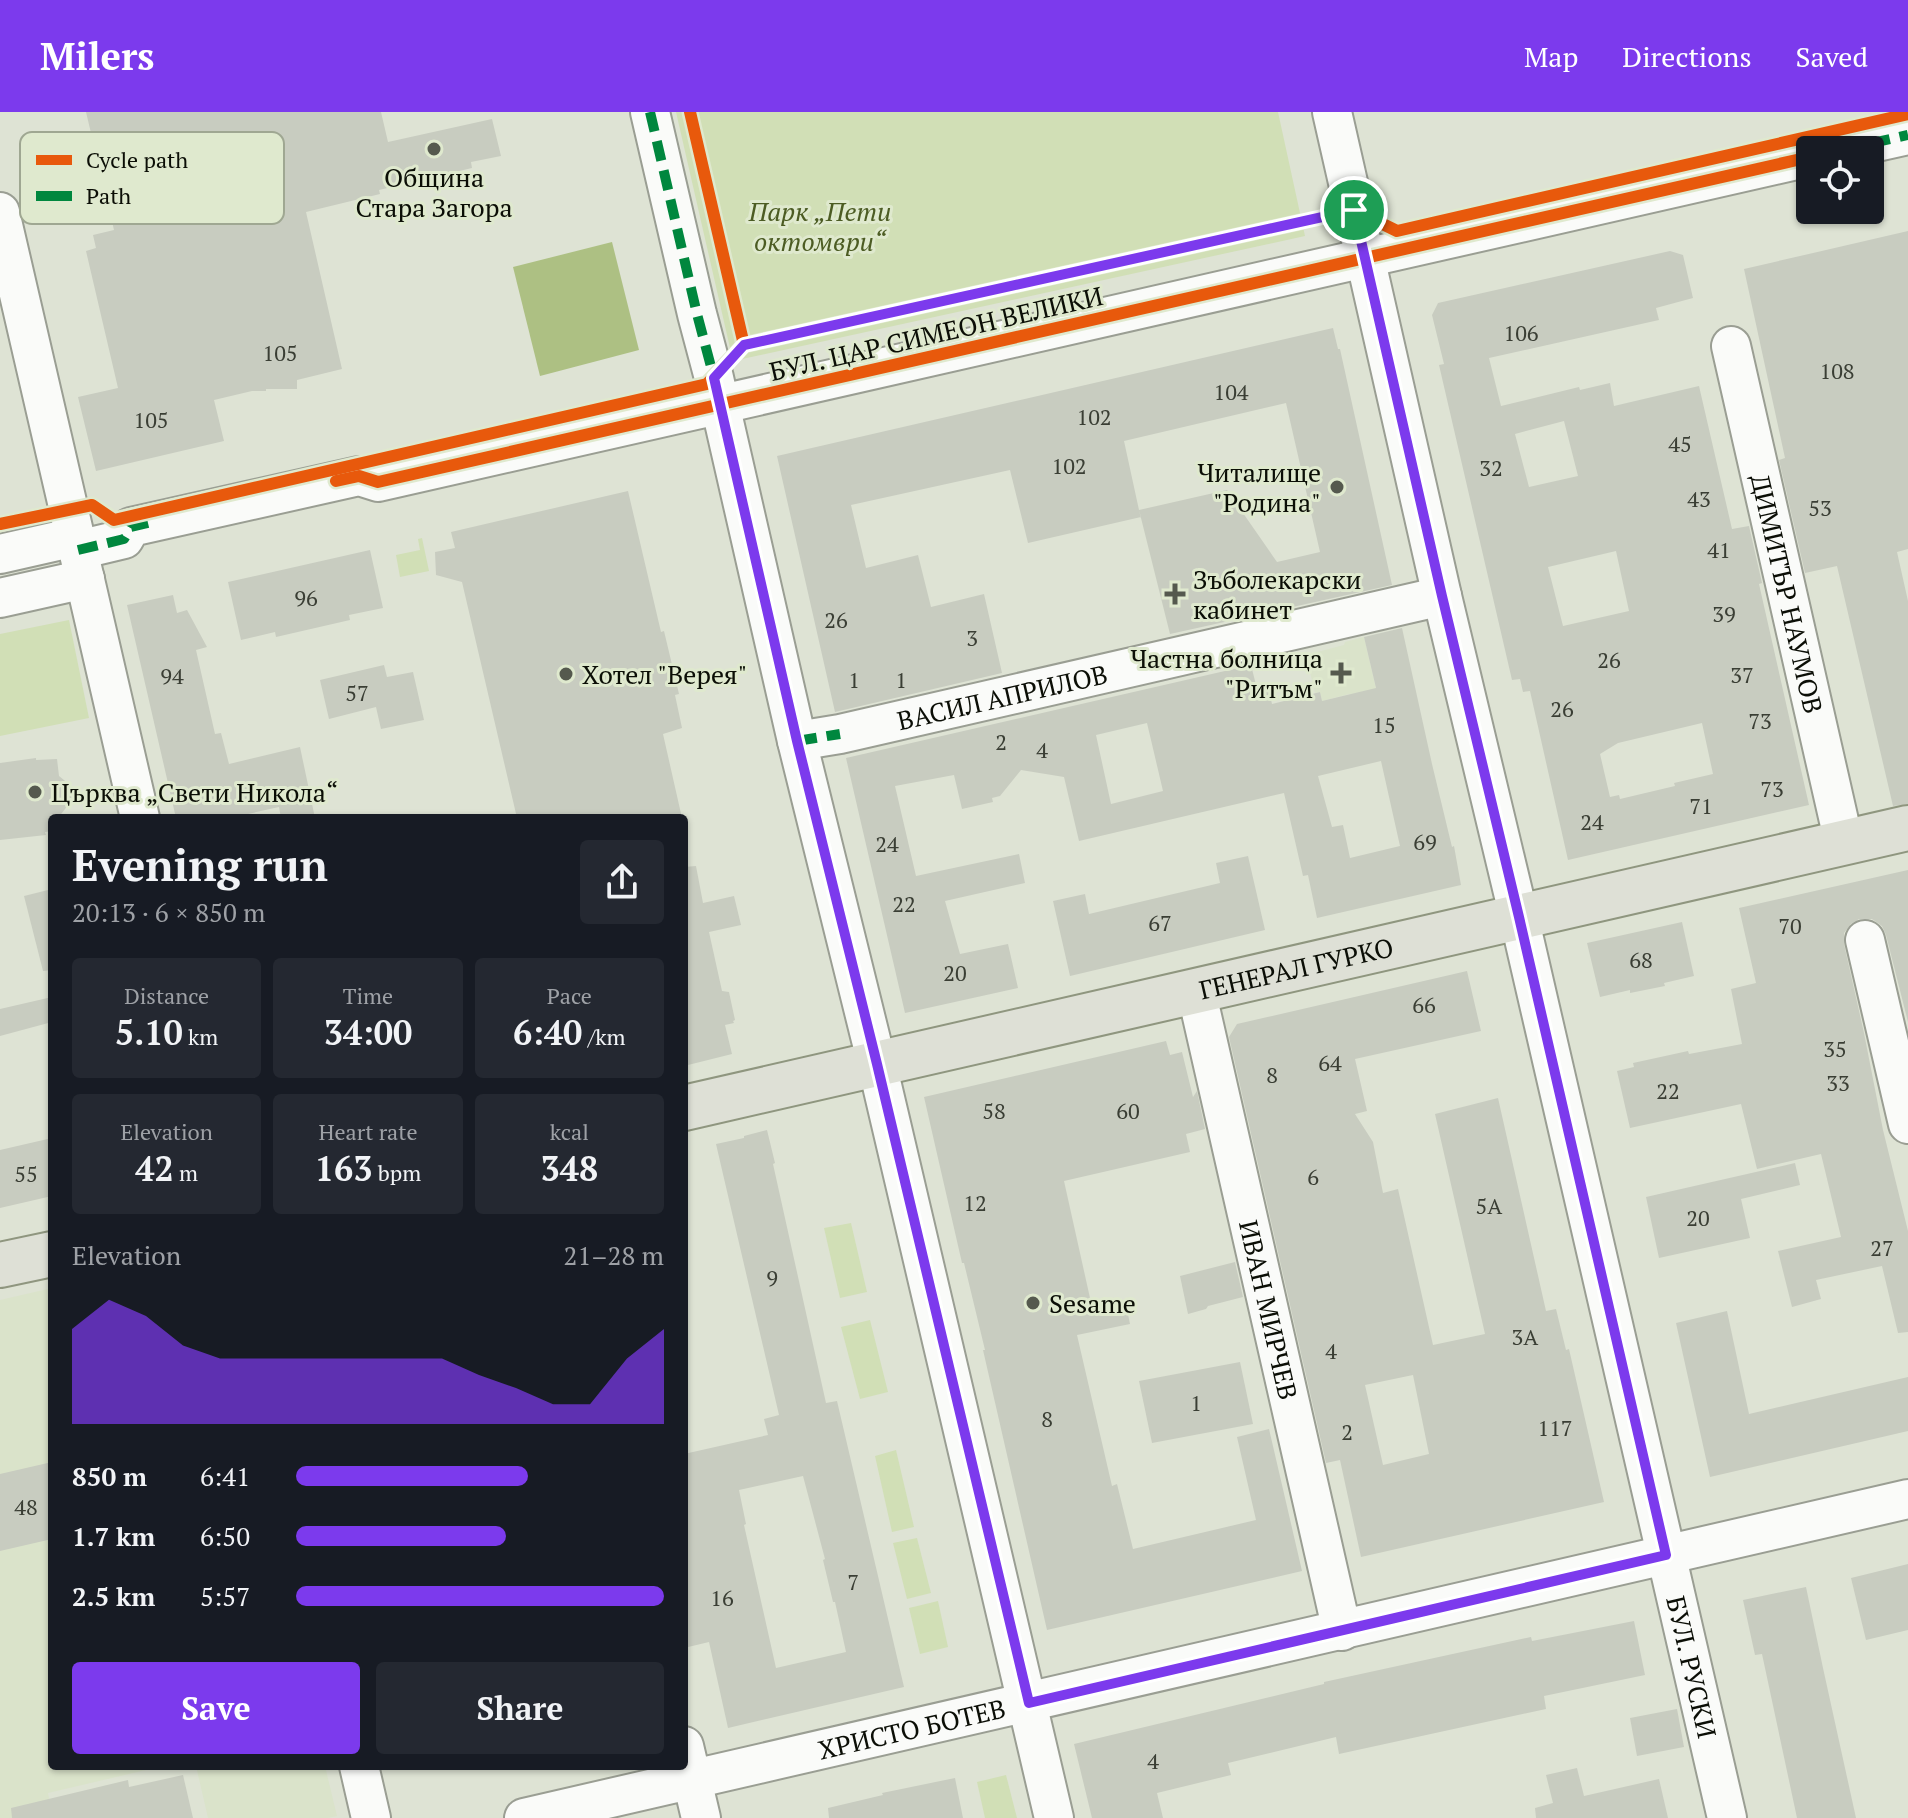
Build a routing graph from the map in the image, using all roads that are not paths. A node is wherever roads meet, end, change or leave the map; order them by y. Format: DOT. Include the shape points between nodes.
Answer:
graph roads {
  1 [pos="650,112"];
  2 [pos="1332,112"];
  3 [pos="1908,135"];
  4 [pos="1884,140"];
  5 [pos="1796,160"];
  6 [pos="0,212"];
  7 [pos="1364,258"];
  8 [pos="1731,346"];
  9 [pos="720,404"];
  10 [pos="0,554"];
  11 [pos="79,555"];
  12 [pos="1442,596"];
  13 [pos="0,598"];
  14 [pos="797,741"];
  15 [pos="139,814"];
  16 [pos="1908,828"];
  17 [pos="1844,843"];
  18 [pos="1519,917"];
  19 [pos="1865,940"];
  20 [pos="1196,990"];
  21 [pos="877,1064"];
  22 [pos="688,1107"];
  23 [pos="1908,1124"];
  24 [pos="48,1255"];
  25 [pos="0,1265"];
  26 [pos="1908,1499"];
  27 [pos="1666,1555"];
  28 [pos="1342,1631"];
  29 [pos="1029,1703"];
  30 [pos="688,1763"];
  31 [pos="360,1770"];
  32 [pos="667,1770"];
  33 [pos="371,1818"];
  34 [pos="524,1818"];
  35 [pos="701,1818"];
  36 [pos="1054,1818"];
  37 [pos="1727,1818"];
  1 -- 9 [label="street"];
  2 -- 7 [label="street, БУЛ. РУСКИ"];
  3 -- 4 [label="street"];
  5 -- 7 [label="street, БУЛ. ЦАР СИМЕОН ВЕЛИКИ"];
  6 -- 11 [label="street"];
  7 -- 9 [label="street, БУЛ. ЦАР СИМЕОН ВЕЛИКИ"];
  7 -- 12 [label="street, БУЛ. РУСКИ"];
  8 -- 17 [label="street, ДИМИТЪР НАУМОВ"];
  9 -- 11 [label="street, БУЛ. ЦАР СИМЕОН ВЕЛИКИ" via="378,482 359,476 131,527 124,539"];
  9 -- 14 [label="street"];
  10 -- 11 [label="street, БУЛ. ЦАР СИМЕОН ВЕЛИКИ"];
  11 -- 13 [label="street, БУЛ. ЦАР СИМЕОН ВЕЛИКИ"];
  11 -- 15 [label="street"];
  12 -- 14 [label="street, ВАСИЛ АПРИЛОВ"];
  12 -- 18 [label="street, БУЛ. РУСКИ"];
  14 -- 21 [label="street"];
  16 -- 17 [label="main road, ГЕНЕРАЛ ГУРКО"];
  17 -- 18 [label="main road, ГЕНЕРАЛ ГУРКО"];
  18 -- 20 [label="main road, ГЕНЕРАЛ ГУРКО"];
  18 -- 27 [label="street, БУЛ. РУСКИ"];
  19 -- 23 [label="street"];
  20 -- 21 [label="main road, ГЕНЕРАЛ ГУРКО"];
  20 -- 28 [label="street, ИВАН МИРЧЕВ"];
  21 -- 22 [label="main road, ГЕНЕРАЛ ГУРКО"];
  21 -- 29 [label="street"];
  24 -- 25 [label="main road"];
  26 -- 27 [label="street, ХРИСТО БОТЕВ"];
  27 -- 28 [label="street, ХРИСТО БОТЕВ"];
  27 -- 37 [label="street, БУЛ. РУСКИ"];
  28 -- 29 [label="street, ХРИСТО БОТЕВ"];
  29 -- 30 [label="street, ХРИСТО БОТЕВ"];
  29 -- 36 [label="street"];
  30 -- 35 [label="street"];
  31 -- 33 [label="street"];
  32 -- 34 [label="street, ХРИСТО БОТЕВ"];
}
